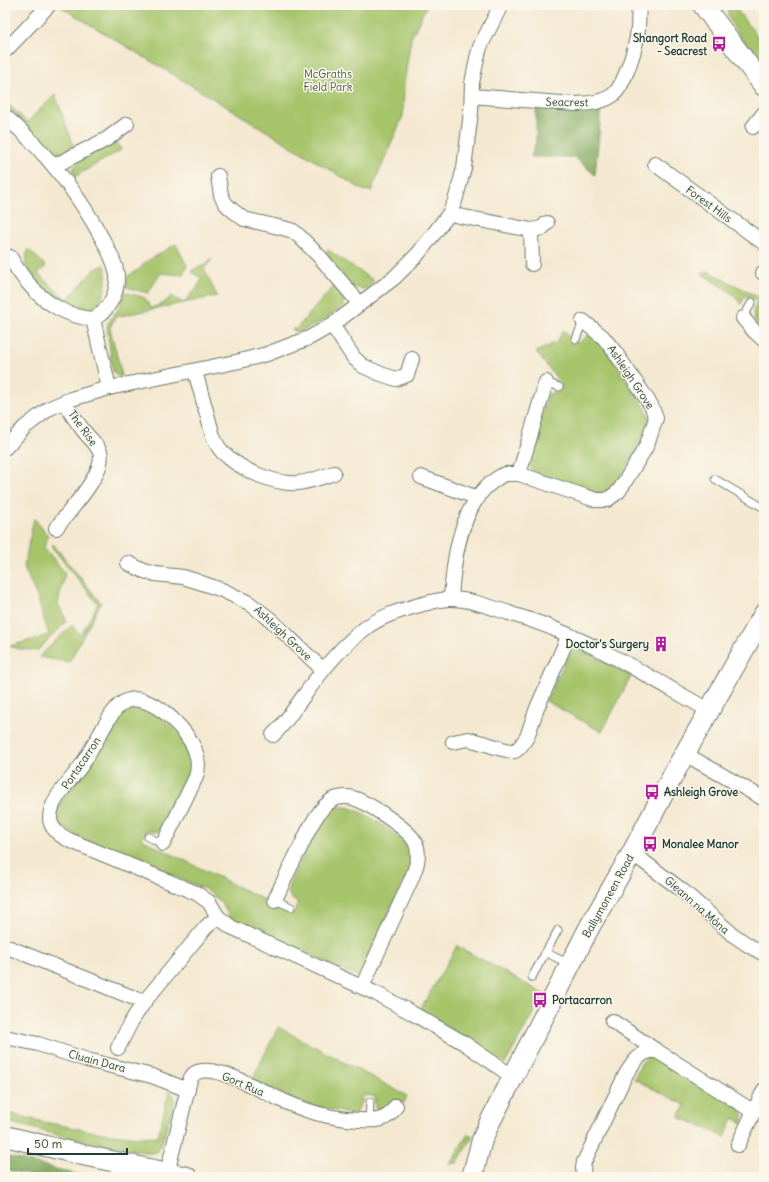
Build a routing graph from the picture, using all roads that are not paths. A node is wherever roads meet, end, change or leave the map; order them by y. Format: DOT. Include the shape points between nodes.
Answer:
graph roads {
  1 [pos="49,5"];
  2 [pos="501,5"];
  3 [pos="639,5"];
  4 [pos="710,7"];
  5 [pos="6,47"];
  6 [pos="764,86"];
  7 [pos="472,96"];
  8 [pos="764,113"];
  9 [pos="5,116"];
  10 [pos="127,124"];
  11 [pos="754,127"];
  12 [pos="655,164"];
  13 [pos="54,166"];
  14 [pos="218,176"];
  15 [pos="449,214"];
  16 [pos="547,224"];
  17 [pos="531,230"];
  18 [pos="764,243"];
  19 [pos="10,257"];
  20 [pos="532,264"];
  21 [pos="752,302"];
  22 [pos="360,304"];
  23 [pos="743,318"];
  24 [pos="93,319"];
  25 [pos="583,321"];
  26 [pos="332,325"];
  27 [pos="576,339"];
  28 [pos="764,340"];
  29 [pos="412,359"];
  30 [pos="194,371"];
  31 [pos="546,382"];
  32 [pos="559,387"];
  33 [pos="108,388"];
  34 [pos="64,402"];
  35 [pos="8,440"];
  36 [pos="334,473"];
  37 [pos="519,474"];
  38 [pos="421,477"];
  39 [pos="715,479"];
  40 [pos="478,498"];
  41 [pos="764,508"];
  42 [pos="56,528"];
  43 [pos="128,563"];
  44 [pos="450,599"];
  45 [pos="764,614"];
  46 [pos="569,635"];
  47 [pos="323,670"];
  48 [pos="710,711"];
  49 [pos="272,736"];
  50 [pos="453,742"];
  51 [pos="685,754"];
  52 [pos="764,799"];
  53 [pos="148,837"];
  54 [pos="163,844"];
  55 [pos="632,854"];
  56 [pos="275,900"];
  57 [pos="291,907"];
  58 [pos="218,917"];
  59 [pos="558,930"];
  60 [pos="5,946"];
  61 [pos="546,952"];
  62 [pos="764,954"];
  63 [pos="571,965"];
  64 [pos="532,977"];
  65 [pos="362,987"];
  66 [pos="144,1002"];
  67 [pos="612,1021"];
  68 [pos="5,1038"];
  69 [pos="118,1048"];
  70 [pos="657,1051"];
  71 [pos="513,1077"];
  72 [pos="188,1090"];
  73 [pos="764,1090"];
  74 [pos="370,1102"];
  75 [pos="396,1106"];
  76 [pos="754,1112"];
  77 [pos="369,1121"];
  78 [pos="5,1136"];
  79 [pos="482,1140"];
  80 [pos="738,1145"];
  81 [pos="167,1173"];
  82 [pos="187,1177"];
  83 [pos="456,1177"];
  84 [pos="472,1177"];
  85 [pos="584,1177"];
  1 -- 5 [label="street"];
  2 -- 7 [label="street" via="476,58"];
  3 -- 7 [label="street, Seacrest" via="637,37 626,73 617,91 604,100 574,104"];
  4 -- 6 [label="street"];
  7 -- 15 [label="street" via="464,168 460,187"];
  8 -- 11 [label="street"];
  9 -- 13 [label="street"];
  10 -- 13 [label="street" via="107,139"];
  12 -- 18 [label="street, Forest Hills"];
  13 -- 24 [label="street" via="99,232 116,268 116,286 112,300 102,314"];
  14 -- 22 [label="street" via="221,195 231,209 244,219 293,231 320,257"];
  15 -- 17 [label="street"];
  15 -- 22 [label="street" via="418,254 394,278"];
  16 -- 17 [label="street"];
  17 -- 20 [label="street"];
  19 -- 24 [label="street" via="28,284 46,300 68,313"];
  21 -- 23 [label="lane"];
  22 -- 26 [label="street"];
  23 -- 28 [label="street"];
  24 -- 33 [label="street"];
  25 -- 27 [label="lane, Ashleigh Grove"];
  25 -- 37 [label="street, Ashleigh Grove" via="603,337 651,405 656,418 649,440 619,491 607,500 596,500"];
  26 -- 29 [label="street" via="354,358 363,366 381,374 396,379 407,374"];
  26 -- 30 [label="street" via="309,338 267,354"];
  30 -- 33 [label="street"];
  30 -- 36 [label="street" via="213,436 227,457 258,475 280,482 306,482"];
  31 -- 32 [label="lane"];
  31 -- 37 [label="street"];
  33 -- 34 [label="street"];
  34 -- 35 [label="street, The Rise" via="38,416"];
  34 -- 42 [label="street, The Rise" via="100,451 100,460 99,469 91,484"];
  37 -- 40 [label="street, Ashleigh Grove" via="506,474 496,478"];
  38 -- 40 [label="street"];
  39 -- 41 [label="lane"];
  40 -- 44 [label="street, Ashleigh Grove" via="460,537"];
  43 -- 47 [label="street, Ashleigh Grove" via="149,573 196,581 249,603 270,619"];
  44 -- 46 [label="street" via="501,610"];
  44 -- 47 [label="street" via="404,609 377,620 354,637"];
  45 -- 48 [label="street, Ballymoneen Road"];
  46 -- 48 [label="street"];
  46 -- 50 [label="street" via="527,737 520,747 511,751 468,739"];
  47 -- 49 [label="street"];
  48 -- 51 [label="street, Ballymoneen Road"];
  51 -- 52 [label="street"];
  51 -- 55 [label="street, Ballymoneen Road"];
  53 -- 54 [label="lane, Portacarron"];
  54 -- 58 [label="street, Portacarron" via="196,777 197,754 187,736 167,714 143,700 129,700 113,712 84,761 55,801 50,818 53,826 69,840 196,893 210,902"];
  55 -- 62 [label="street, Gleann na Móna" via="683,891 732,934"];
  55 -- 63 [label="street, Ballymoneen Road" via="590,926"];
  56 -- 57 [label="lane"];
  56 -- 65 [label="street" via="319,812 340,797 353,798 389,818 416,842 419,853 417,865"];
  58 -- 65 [label="street, Portacarron" via="231,927"];
  58 -- 66 [label="street" via="206,926"];
  59 -- 61 [label="lane"];
  60 -- 66 [label="street"];
  61 -- 63 [label="lane"];
  61 -- 64 [label="lane"];
  63 -- 71 [label="street, Ballymoneen Road"];
  65 -- 71 [label="street, Portacarron" via="464,1043"];
  66 -- 69 [label="street"];
  67 -- 70 [label="street"];
  68 -- 72 [label="street, Cluain Dara" via="38,1044 87,1060 152,1076"];
  70 -- 76 [label="street"];
  70 -- 85 [label="street" via="652,1050 641,1055 631,1065 584,1162"];
  71 -- 79 [label="street, Ballymoneen Road"];
  72 -- 77 [label="street, Gort Rua" via="194,1073 209,1071 236,1079 307,1111"];
  72 -- 81 [label="street, Gort Rua"];
  73 -- 76 [label="street"];
  74 -- 77 [label="lane"];
  75 -- 77 [label="street, Gort Rua" via="385,1119"];
  76 -- 80 [label="street"];
  78 -- 81 [label="street"];
  79 -- 83 [label="street, Ballymoneen Road"];
  79 -- 84 [label="street, Ballymoneen Road"];
  81 -- 82 [label="street"];
}
